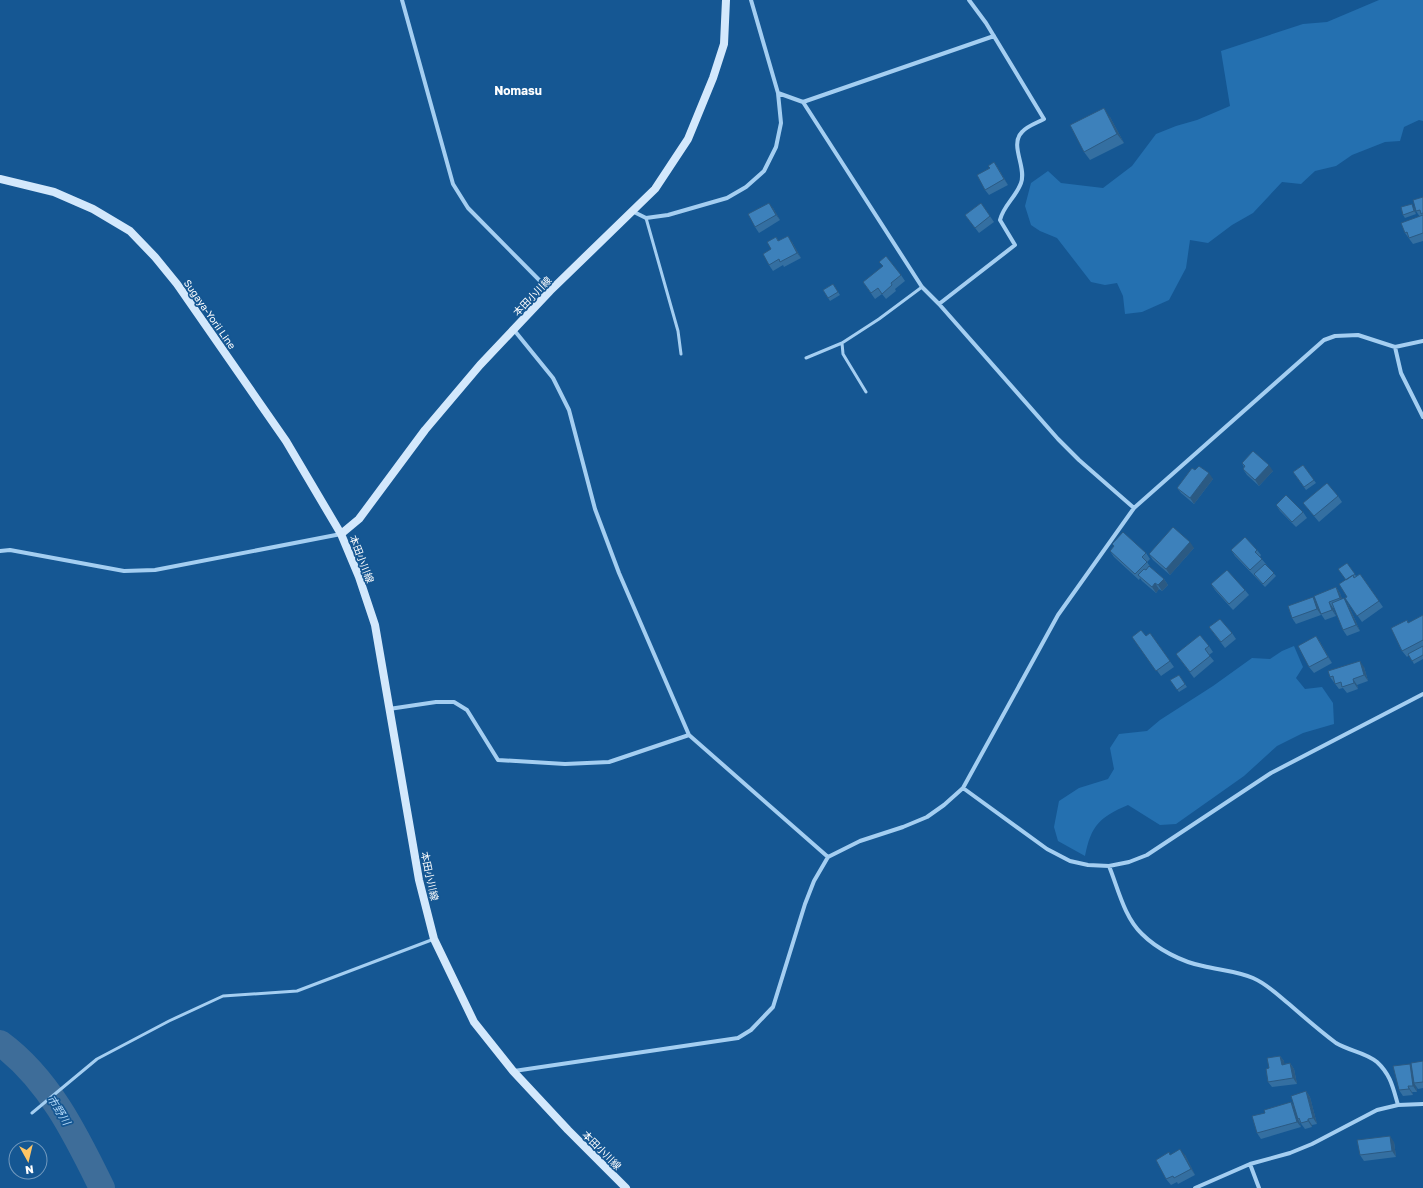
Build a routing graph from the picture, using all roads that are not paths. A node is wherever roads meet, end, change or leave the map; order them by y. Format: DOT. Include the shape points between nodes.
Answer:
graph roads {
  1 [pos="402,0"];
  2 [pos="726,0"];
  3 [pos="751,0"];
  4 [pos="969,0"];
  5 [pos="994,36"];
  6 [pos="778,93"];
  7 [pos="803,102"];
  8 [pos="0,179"];
  9 [pos="632,211"];
  10 [pos="646,218"];
  11 [pos="922,287"];
  12 [pos="550,291"];
  13 [pos="938,304"];
  14 [pos="514,330"];
  15 [pos="1423,341"];
  16 [pos="842,343"];
  17 [pos="1395,347"];
  18 [pos="681,354"];
  19 [pos="806,358"];
  20 [pos="866,392"];
  21 [pos="1423,417"];
  22 [pos="1134,508"];
  23 [pos="341,534"];
  24 [pos="0,551"];
  25 [pos="1423,694"];
  26 [pos="389,709"];
  27 [pos="689,735"];
  28 [pos="963,788"];
  29 [pos="828,857"];
  30 [pos="1109,866"];
  31 [pos="434,939"];
  32 [pos="513,1071"];
  33 [pos="1423,1104"];
  34 [pos="1398,1105"];
  35 [pos="32,1113"];
  36 [pos="1250,1164"];
  37 [pos="626,1188"];
  38 [pos="1195,1188"];
  39 [pos="1259,1188"];
  1 -- 12 [label="street" via="453,184 468,208"];
  2 -- 9 [label="main road, 本田小川線" via="724,44 688,139 655,189"];
  3 -- 6 [label="street"];
  4 -- 5 [label="street"];
  5 -- 7 [label="street"];
  5 -- 13 [label="street" via="1044,119 1023,130 1018,138 1023,172 1021,183 1002,212 1000,220 1015,245"];
  6 -- 7 [label="street"];
  6 -- 10 [label="street" via="781,123 776,147 764,171 746,187 727,198 668,216"];
  7 -- 11 [label="street"];
  8 -- 23 [label="main road, Sugaya-Yorii Line" via="54,192 93,209 135,236 178,284 286,441"];
  9 -- 10 [label="street"];
  9 -- 12 [label="main road, 本田小川線"];
  10 -- 18 [label="lane" via="678,331"];
  11 -- 13 [label="street"];
  11 -- 16 [label="lane"];
  12 -- 14 [label="main road, 本田小川線"];
  13 -- 22 [label="street" via="1058,439"];
  14 -- 23 [label="main road, 本田小川線" via="480,365 425,430 359,519"];
  14 -- 27 [label="street" via="553,378 568,410 596,509 616,566"];
  15 -- 17 [label="street"];
  16 -- 19 [label="lane"];
  16 -- 20 [label="lane" via="843,354"];
  17 -- 21 [label="street" via="1402,373"];
  17 -- 22 [label="street" via="1358,335 1335,336 1324,340"];
  22 -- 28 [label="street" via="1058,616"];
  23 -- 24 [label="street" via="155,570 124,571 10,550"];
  23 -- 26 [label="main road, 本田小川線" via="375,625"];
  25 -- 30 [label="street" via="1271,773 1147,855"];
  26 -- 27 [label="street" via="454,702 467,710 498,760 565,764 609,762"];
  26 -- 31 [label="main road, 本田小川線" via="419,880"];
  27 -- 29 [label="street"];
  28 -- 29 [label="street" via="927,817 860,841"];
  28 -- 30 [label="street" via="1047,850 1070,861"];
  29 -- 32 [label="street" via="814,881 805,904 773,1007 751,1030 738,1038"];
  30 -- 34 [label="street" via="1128,914 1142,934 1179,959 1232,971 1252,977 1266,985 1322,1033 1377,1063 1390,1078"];
  31 -- 32 [label="main road, 本田小川線" via="474,1022"];
  31 -- 35 [label="lane" via="297,991 223,996 97,1058"];
  32 -- 37 [label="main road, 本田小川線"];
  33 -- 34 [label="street"];
  34 -- 36 [label="street" via="1377,1110 1290,1153"];
  36 -- 38 [label="street"];
  36 -- 39 [label="street"];
}
